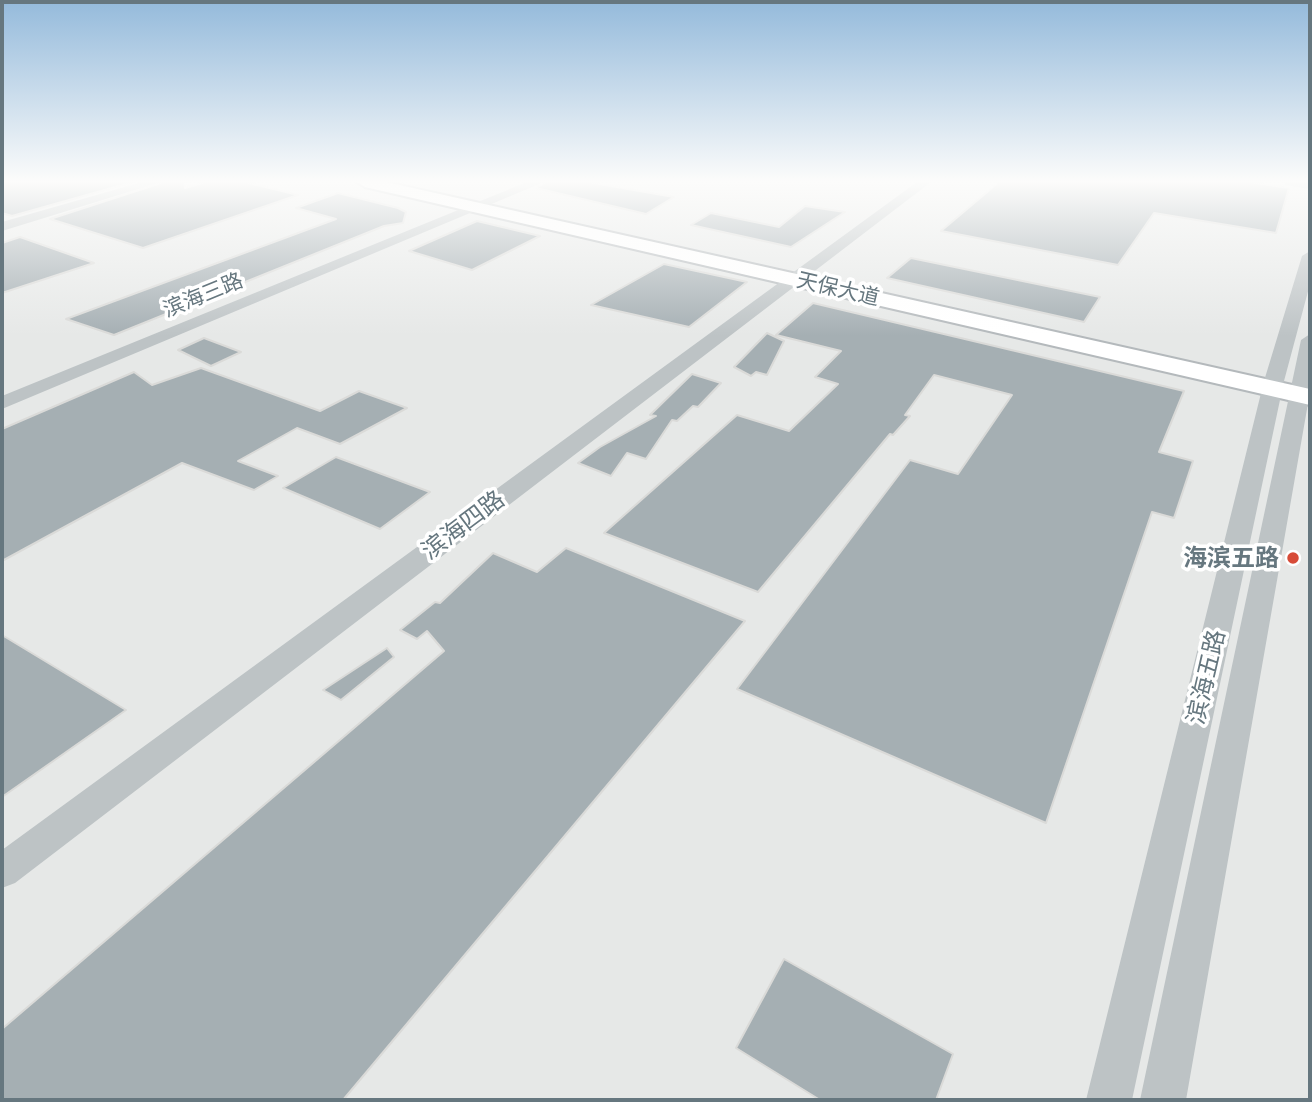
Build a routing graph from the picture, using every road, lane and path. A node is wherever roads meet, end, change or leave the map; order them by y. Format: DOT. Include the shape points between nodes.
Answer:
graph roads {
  1 [pos="413,233"];
  2 [pos="601,233"];
  3 [pos="854,233"];
  4 [pos="1310,256"];
  5 [pos="794,277"];
  6 [pos="1310,340"];
  7 [pos="1296,395"];
  8 [pos="2,403"];
  9 [pos="2,871"];
  10 [pos="1109,1100"];
  11 [pos="1163,1100"];
  1 -- 8 [label="street, 滨海三路"];
  2 -- 5 [label="main road, 天保大道"];
  3 -- 5 [label="street, 滨海四路"];
  4 -- 7 [label="street, 滨海五路"];
  5 -- 7 [label="main road, 天保大道"];
  5 -- 9 [label="street, 滨海四路"];
  6 -- 7 [label="street, 滨海五路"];
  7 -- 10 [label="street, 滨海五路"];
  7 -- 11 [label="street, 滨海五路"];
}
